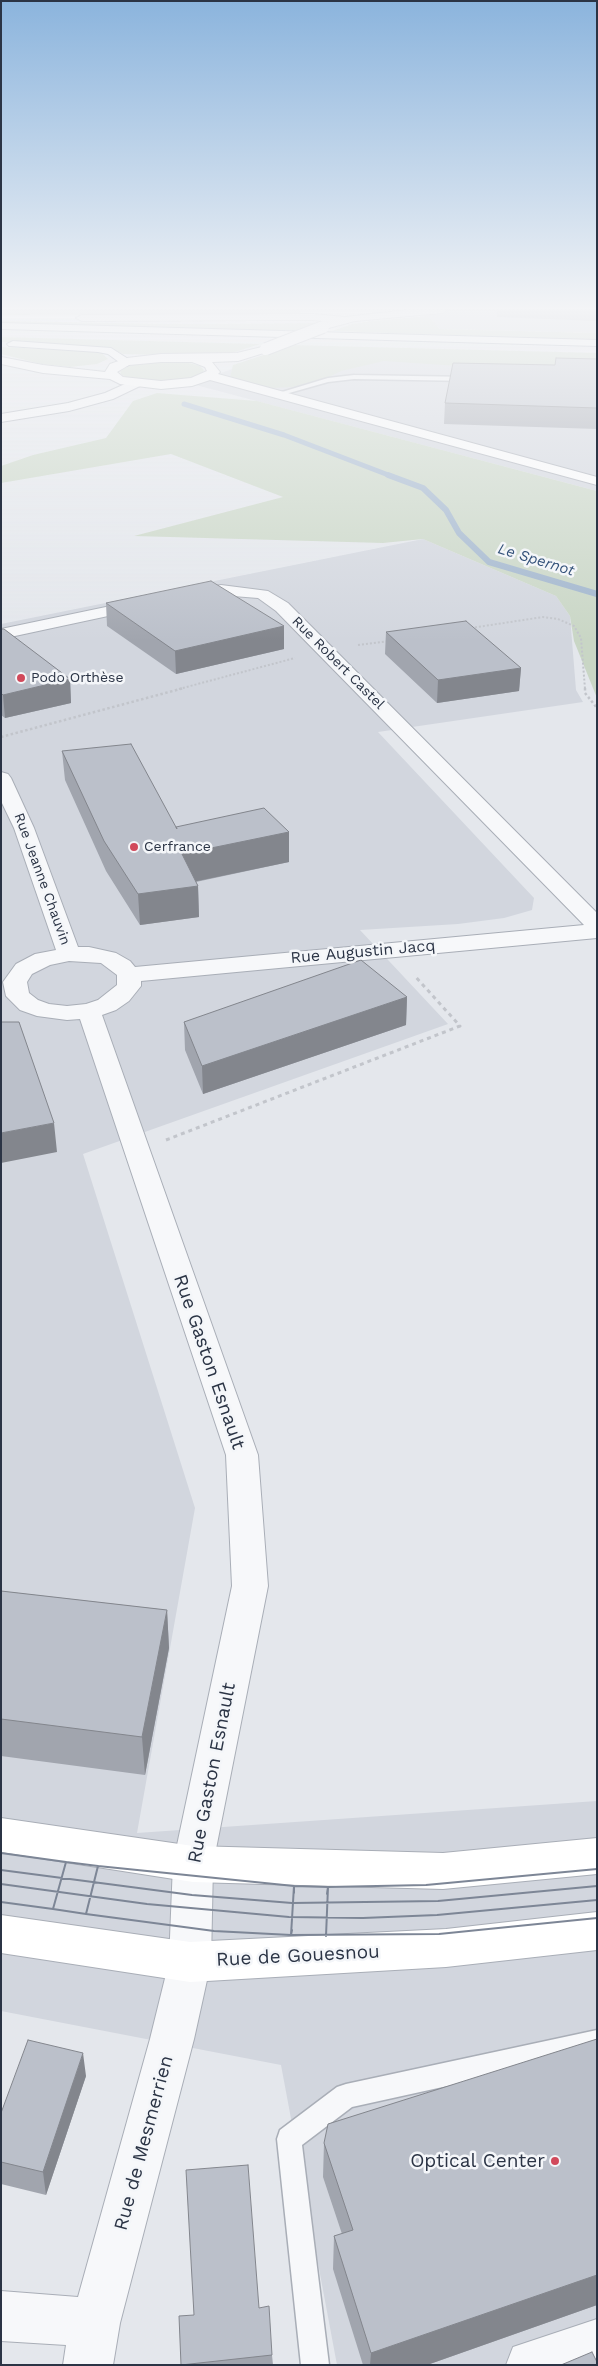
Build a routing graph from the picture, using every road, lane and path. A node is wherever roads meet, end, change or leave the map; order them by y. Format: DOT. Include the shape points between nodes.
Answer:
graph roads {
  1 [pos="375,420"];
  2 [pos="597,481"];
  3 [pos="467,628"];
  4 [pos="1,634"];
  5 [pos="392,640"];
  6 [pos="325,650"];
  7 [pos="597,708"];
  8 [pos="1,737"];
  9 [pos="1,778"];
  10 [pos="597,926"];
  11 [pos="597,931"];
  12 [pos="69,954"];
  13 [pos="412,972"];
  14 [pos="129,975"];
  15 [pos="10,998"];
  16 [pos="89,1011"];
  17 [pos="136,1152"];
  18 [pos="1,1835"];
  19 [pos="597,1856"];
  20 [pos="193,1864"];
  21 [pos="597,1931"];
  22 [pos="1,1934"];
  23 [pos="190,1962"];
  24 [pos="597,2041"];
  25 [pos="1,2316"];
  26 [pos="92,2344"];
  27 [pos="597,2344"];
  28 [pos="315,2365"];
  29 [pos="531,2365"];
  1 -- 2 [label="main road"];
  3 -- 7 [label="path" via="543,617 574,626 581,638 585,693"];
  4 -- 6 [label="street, Rue Robert Castel" via="221,590 262,594 282,607"];
  5 -- 6 [label="path"];
  6 -- 8 [label="path"];
  6 -- 10 [label="street, Rue Robert Castel"];
  9 -- 12 [label="street, Rue Jeanne Chauvin" via="24,828"];
  11 -- 14 [label="street, Rue Augustin Jacq"];
  12 -- 14 [label="street" via="108,958 122,966"];
  12 -- 15 [label="street" via="43,959 24,969"];
  13 -- 17 [label="path" via="460,1026"];
  14 -- 16 [label="street" via="129,986 122,996"];
  15 -- 16 [label="street" via="46,1011"];
  16 -- 17 [label="street, Rue Gaston Esnault"];
  17 -- 20 [label="street, Rue Gaston Esnault" via="242,1455 250,1586"];
  18 -- 20 [label="main road"];
  19 -- 20 [label="main road" via="443,1870"];
  20 -- 23 [label="street, Rue Gaston Esnault"];
  21 -- 23 [label="main road, Rue de Gouesnou" via="446,1948"];
  22 -- 23 [label="main road, Rue de Gouesnou"];
  23 -- 26 [label="street, Rue de Mesmerrien"];
  24 -- 28 [label="lane" via="346,2096 289,2139"];
  25 -- 26 [label="street, Rue de Mesmerrien"];
  27 -- 29 [label="street"];
}
